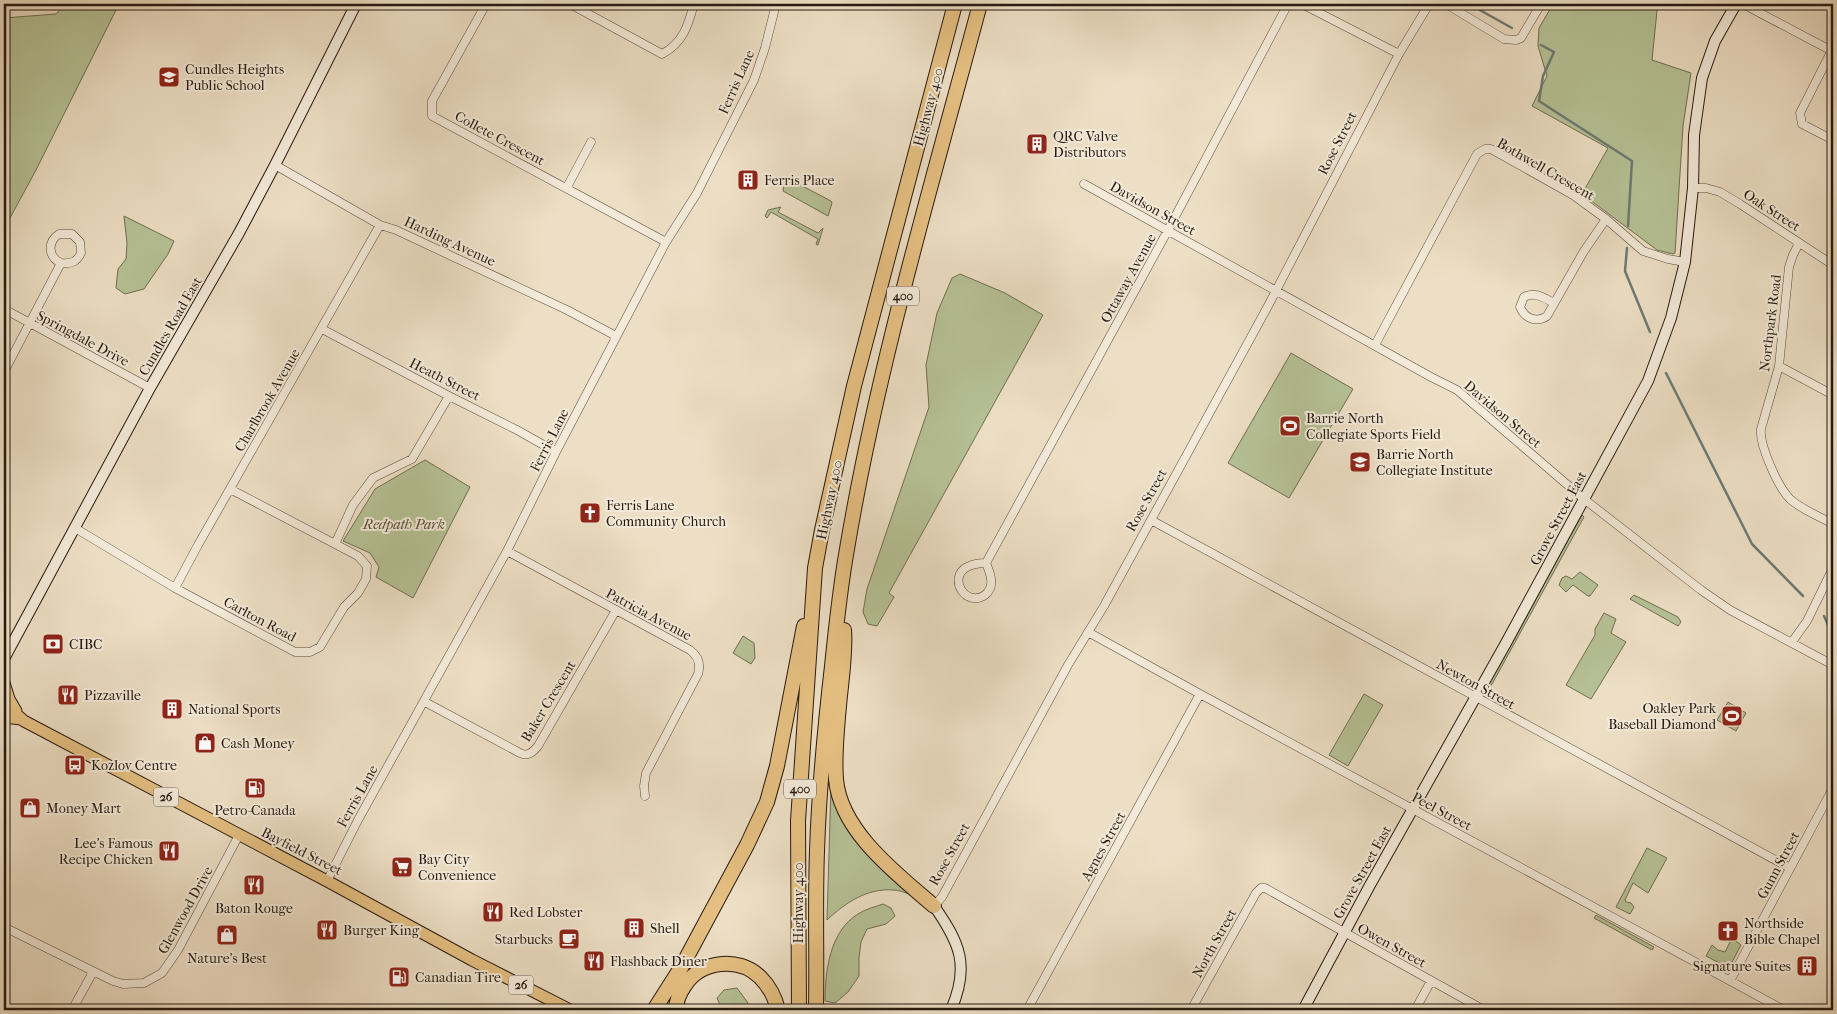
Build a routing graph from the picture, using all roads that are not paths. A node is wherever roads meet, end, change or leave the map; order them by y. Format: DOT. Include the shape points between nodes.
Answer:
graph roads {
  1 [pos="343,4"];
  2 [pos="486,4"];
  3 [pos="570,4"];
  4 [pos="694,4"];
  5 [pos="776,4"];
  6 [pos="955,4"];
  7 [pos="980,4"];
  8 [pos="1288,4"];
  9 [pos="1302,4"];
  10 [pos="1429,4"];
  11 [pos="1446,4"];
  12 [pos="1541,4"];
  13 [pos="1736,4"];
  14 [pos="1743,4"];
  15 [pos="355,5"];
  16 [pos="1832,49"];
  17 [pos="1399,54"];
  18 [pos="1833,140"];
  19 [pos="591,142"];
  20 [pos="275,165"];
  21 [pos="1084,184"];
  22 [pos="567,187"];
  23 [pos="1693,188"];
  24 [pos="1606,220"];
  25 [pos="380,225"];
  26 [pos="1168,230"];
  27 [pos="666,242"];
  28 [pos="1799,243"];
  29 [pos="1685,262"];
  30 [pos="61,264"];
  31 [pos="1833,265"];
  32 [pos="1276,291"];
  33 [pos="1554,303"];
  34 [pos="4,309"];
  35 [pos="29,323"];
  36 [pos="322,329"];
  37 [pos="616,336"];
  38 [pos="1375,345"];
  39 [pos="1779,366"];
  40 [pos="4,372"];
  41 [pos="150,388"];
  42 [pos="1833,395"];
  43 [pos="449,396"];
  44 [pos="556,452"];
  45 [pos="230,489"];
  46 [pos="1584,499"];
  47 [pos="1151,520"];
  48 [pos="1833,524"];
  49 [pos="75,528"];
  50 [pos="335,544"];
  51 [pos="507,551"];
  52 [pos="986,563"];
  53 [pos="815,568"];
  54 [pos="1833,568"];
  55 [pos="175,588"];
  56 [pos="840,592"];
  57 [pos="616,610"];
  58 [pos="1088,632"];
  59 [pos="1792,642"];
  60 [pos="4,659"];
  61 [pos="1833,665"];
  62 [pos="4,683"];
  63 [pos="1200,694"];
  64 [pos="1476,698"];
  65 [pos="424,702"];
  66 [pos="4,704"];
  67 [pos="4,716"];
  68 [pos="21,719"];
  69 [pos="1833,788"];
  70 [pos="645,796"];
  71 [pos="1413,809"];
  72 [pos="239,836"];
  73 [pos="1790,868"];
  74 [pos="327,881"];
  75 [pos="1261,888"];
  76 [pos="934,906"];
  77 [pos="4,927"];
  78 [pos="1344,932"];
  79 [pos="93,972"];
  80 [pos="1730,980"];
  81 [pos="1431,981"];
  82 [pos="72,1010"];
  83 [pos="570,1010"];
  84 [pos="654,1010"];
  85 [pos="676,1010"];
  86 [pos="778,1010"];
  87 [pos="799,1010"];
  88 [pos="816,1010"];
  89 [pos="951,1010"];
  90 [pos="1028,1010"];
  91 [pos="1191,1010"];
  92 [pos="1303,1010"];
  93 [pos="1415,1010"];
  94 [pos="1484,1010"];
  95 [pos="1784,1010"];
  1 -- 15 [label="street"];
  2 -- 22 [label="street, Collete Crescent" via="432,101 432,116"];
  3 -- 4 [label="street" via="662,54 674,48 682,36"];
  5 -- 27 [label="street, Ferris Lane" via="754,80 697,194"];
  6 -- 53 [label="highway, Highway 400 / 400" via="854,386"];
  7 -- 56 [label="highway, Highway 400 / 400" via="879,393"];
  8 -- 26 [label="street, Ottaway Avenue"];
  9 -- 17 [label="street"];
  10 -- 17 [label="street, Rose Street"];
  11 -- 12 [label="street" via="1509,40 1521,38"];
  13 -- 23 [label="street, Grove Street East" via="1714,42 1702,78 1694,135"];
  14 -- 16 [label="street"];
  15 -- 20 [label="street, Cundles Road East"];
  16 -- 18 [label="street" via="1800,114 1802,124"];
  17 -- 32 [label="street, Rose Street"];
  19 -- 22 [label="street"];
  20 -- 25 [label="street, Harding Avenue"];
  20 -- 41 [label="street, Cundles Road East"];
  21 -- 26 [label="street, Davidson Street"];
  22 -- 27 [label="street, Collete Crescent"];
  23 -- 28 [label="street, Oak Street" via="1720,192"];
  23 -- 29 [label="street, Grove Street East"];
  24 -- 29 [label="street, Bothwell Crescent" via="1643,250"];
  24 -- 33 [label="street"];
  24 -- 38 [label="street, Bothwell Crescent" via="1573,196 1490,149 1480,151"];
  25 -- 36 [label="street, Charlbrook Avenue"];
  25 -- 37 [label="street, Harding Avenue" via="567,310"];
  26 -- 32 [label="street, Davidson Street"];
  26 -- 52 [label="street, Ottaway Avenue"];
  27 -- 37 [label="street, Ferris Lane"];
  28 -- 31 [label="street, Oak Street"];
  28 -- 39 [label="street, Northpark Road" via="1790,267"];
  29 -- 46 [label="street, Grove Street East" via="1672,318 1648,381"];
  30 -- 30 [label="street" via="74,262 81,253 80,242 72,234 59,234 52,240 51,253"];
  30 -- 35 [label="street"];
  32 -- 38 [label="street, Davidson Street"];
  32 -- 47 [label="street, Rose Street"];
  34 -- 35 [label="street, Springdale Drive"];
  35 -- 40 [label="street"];
  35 -- 41 [label="street, Springdale Drive"];
  36 -- 43 [label="street, Heath Street"];
  36 -- 45 [label="street, Charlbrook Avenue"];
  37 -- 44 [label="street, Ferris Lane"];
  38 -- 46 [label="street, Davidson Street" via="1457,390"];
  39 -- 42 [label="street"];
  39 -- 48 [label="street, Northpark Road" via="1760,431 1761,439 1785,493"];
  41 -- 49 [label="street, Cundles Road East"];
  43 -- 44 [label="street, Heath Street"];
  43 -- 50 [label="street" via="412,459 373,478 353,504"];
  44 -- 51 [label="street, Ferris Lane"];
  45 -- 50 [label="street, Carlton Road"];
  45 -- 55 [label="street, Charlbrook Avenue"];
  46 -- 59 [label="street, Davidson Street" via="1722,605"];
  46 -- 64 [label="street, Grove Street East"];
  47 -- 58 [label="street, Rose Street"];
  47 -- 64 [label="street, Newton Street"];
  49 -- 55 [label="street, Carlton Road"];
  49 -- 60 [label="street, Cundles Road East"];
  50 -- 55 [label="street, Carlton Road" via="358,556 367,566 366,579 344,607 320,647 310,652 295,652"];
  51 -- 57 [label="street, Patricia Avenue"];
  51 -- 65 [label="street, Ferris Lane"];
  52 -- 52 [label="street" via="975,564 962,571 958,583 965,595 983,596 992,585"];
  53 -- 84 [label="highway" via="777,766 766,802 748,845 682,966"];
  53 -- 87 [label="highway, Highway 400 / 400" via="798,821"];
  54 -- 59 [label="street"];
  56 -- 76 [label="highway" via="844,634 836,745 838,793 854,825 870,846"];
  56 -- 88 [label="highway, Highway 400 / 400" via="820,788"];
  57 -- 65 [label="street, Baker Crescent" via="538,746 528,755 520,754"];
  57 -- 70 [label="street, Patricia Avenue" via="690,650 699,664 698,674 646,773"];
  58 -- 63 [label="street, Peel Street"];
  58 -- 76 [label="street, Rose Street"];
  59 -- 61 [label="street, Davidson Street"];
  62 -- 68 [label="main road" via="8,699"];
  63 -- 71 [label="street, Peel Street"];
  63 -- 90 [label="street, Agnes Street"];
  64 -- 71 [label="street, Grove Street East"];
  64 -- 73 [label="street, Newton Street"];
  65 -- 74 [label="street, Ferris Lane"];
  66 -- 68 [label="main road, Bayfield Street / 26"];
  67 -- 68 [label="main road, Bayfield Street / 26"];
  68 -- 72 [label="main road, Bayfield Street / 26"];
  69 -- 73 [label="street, Gunn Street"];
  71 -- 78 [label="street, Grove Street East"];
  71 -- 80 [label="street, Peel Street"];
  72 -- 74 [label="main road, Bayfield Street / 26"];
  72 -- 79 [label="street, Glenwood Drive" via="178,950 162,973 134,985 113,981"];
  73 -- 80 [label="street, Gunn Street"];
  74 -- 83 [label="main road, Bayfield Street / 26"];
  75 -- 78 [label="street, Owen Street"];
  75 -- 91 [label="street, North Street"];
  76 -- 89 [label="street, Rose Street" via="952,934 961,963"];
  77 -- 79 [label="street, Glenwood Drive"];
  78 -- 81 [label="street, Owen Street"];
  78 -- 92 [label="street, Grove Street East"];
  79 -- 82 [label="street"];
  80 -- 95 [label="street, Peel Street"];
  81 -- 93 [label="street"];
  81 -- 94 [label="street, Owen Street"];
  85 -- 86 [label="highway" via="681,991 689,978 702,968 716,964 735,964 759,975 776,999"];
}
